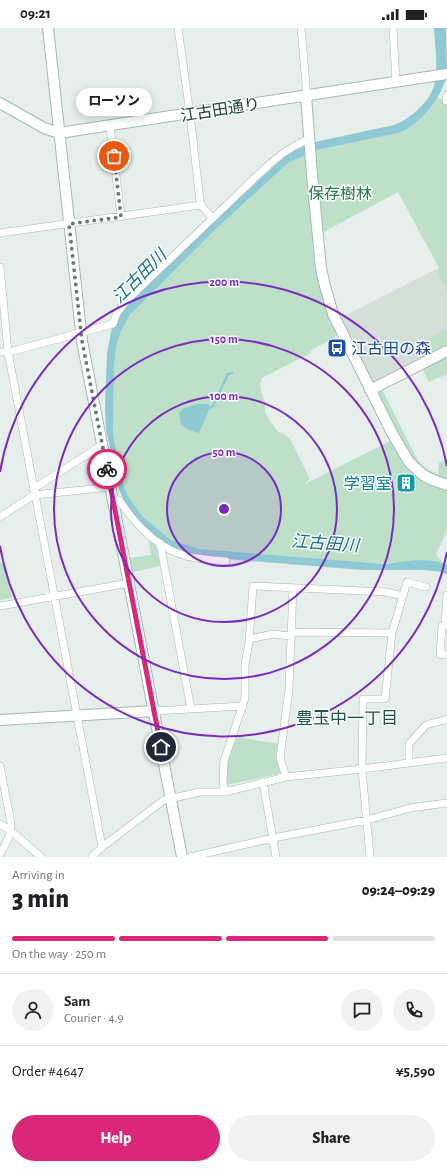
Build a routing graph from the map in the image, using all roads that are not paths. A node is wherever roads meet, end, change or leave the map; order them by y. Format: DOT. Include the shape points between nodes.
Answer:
graph roads {
  1 [pos="48,28"];
  2 [pos="178,28"];
  3 [pos="300,28"];
  4 [pos="393,28"];
  5 [pos="447,74"];
  6 [pos="396,82"];
  7 [pos="447,95"];
  8 [pos="306,96"];
  9 [pos="447,101"];
  10 [pos="0,103"];
  11 [pos="190,114"];
  12 [pos="110,126"];
  13 [pos="59,133"];
  14 [pos="309,140"];
  15 [pos="201,205"];
  16 [pos="121,217"];
  17 [pos="212,218"];
  18 [pos="69,224"];
  19 [pos="0,233"];
  20 [pos="0,267"];
  21 [pos="81,333"];
  22 [pos="447,351"];
  23 [pos="4,352"];
  24 [pos="370,390"];
  25 [pos="102,445"];
  26 [pos="447,485"];
  27 [pos="111,487"];
  28 [pos="34,492"];
  29 [pos="113,501"];
  30 [pos="0,517"];
  31 [pos="160,543"];
  32 [pos="226,561"];
  33 [pos="129,583"];
  34 [pos="426,587"];
  35 [pos="293,588"];
  36 [pos="447,595"];
  37 [pos="54,596"];
  38 [pos="403,596"];
  39 [pos="0,606"];
  40 [pos="392,633"];
  41 [pos="291,634"];
  42 [pos="249,639"];
  43 [pos="447,655"];
  44 [pos="243,706"];
  45 [pos="191,709"];
  46 [pos="154,711"];
  47 [pos="76,715"];
  48 [pos="447,719"];
  49 [pos="0,720"];
  50 [pos="447,758"];
  51 [pos="409,763"];
  52 [pos="0,766"];
  53 [pos="362,769"];
  54 [pos="286,777"];
  55 [pos="263,782"];
  56 [pos="225,792"];
  57 [pos="170,798"];
  58 [pos="447,803"];
  59 [pos="367,820"];
  60 [pos="0,824"];
  61 [pos="11,831"];
  62 [pos="273,838"];
  63 [pos="102,847"];
  64 [pos="0,854"];
  65 [pos="41,857"];
  66 [pos="92,857"];
  67 [pos="182,857"];
  68 [pos="190,857"];
  69 [pos="276,857"];
  70 [pos="370,857"];
  1 -- 13 [label="street"];
  2 -- 11 [label="street"];
  3 -- 8 [label="street"];
  4 -- 6 [label="street"];
  5 -- 6 [label="street, 江古田通り"];
  6 -- 8 [label="street, 江古田通り"];
  7 -- 9 [label="street"];
  8 -- 11 [label="street, 江古田通り"];
  8 -- 14 [label="street"];
  10 -- 13 [label="street, 江古田通り" via="44,128"];
  11 -- 12 [label="street, 江古田通り"];
  11 -- 15 [label="street"];
  12 -- 13 [label="street, 江古田通り"];
  12 -- 16 [label="street"];
  13 -- 18 [label="street"];
  14 -- 17 [label="street" via="281,154"];
  14 -- 24 [label="street" via="321,268 325,286 334,317"];
  15 -- 16 [label="street"];
  15 -- 17 [label="street"];
  16 -- 18 [label="street"];
  17 -- 21 [label="street" via="127,300 114,324"];
  18 -- 19 [label="street"];
  18 -- 21 [label="street"];
  20 -- 23 [label="street"];
  21 -- 23 [label="street"];
  21 -- 25 [label="street"];
  22 -- 24 [label="street"];
  23 -- 28 [label="street"];
  24 -- 26 [label="street" via="408,462 423,475"];
  25 -- 27 [label="street"];
  25 -- 28 [label="street"];
  27 -- 28 [label="street"];
  27 -- 29 [label="street"];
  28 -- 30 [label="street"];
  28 -- 37 [label="street"];
  29 -- 31 [label="street" via="119,500 140,526"];
  29 -- 33 [label="street"];
  31 -- 32 [label="street" via="185,556"];
  31 -- 45 [label="street"];
  33 -- 37 [label="street"];
  33 -- 46 [label="street"];
  34 -- 38 [label="street" via="407,582"];
  35 -- 38 [label="street" via="386,592"];
  35 -- 41 [label="street"];
  35 -- 42 [label="street" via="253,586"];
  36 -- 43 [label="street" via="440,654"];
  37 -- 39 [label="street"];
  37 -- 47 [label="street"];
  38 -- 40 [label="street"];
  40 -- 41 [label="street"];
  40 -- 53 [label="street" via="385,699 363,699"];
  41 -- 42 [label="street" via="273,634"];
  41 -- 54 [label="street" via="289,688 280,758"];
  42 -- 44 [label="street"];
  44 -- 45 [label="street"];
  44 -- 56 [label="street" via="224,761"];
  45 -- 46 [label="street"];
  46 -- 47 [label="street"];
  46 -- 57 [label="street"];
  47 -- 49 [label="street"];
  47 -- 63 [label="street"];
  48 -- 51 [label="street" via="426,725 409,744"];
  50 -- 51 [label="street"];
  51 -- 53 [label="street"];
  52 -- 61 [label="street"];
  53 -- 54 [label="street"];
  53 -- 59 [label="street"];
  54 -- 55 [label="street"];
  55 -- 56 [label="street"];
  55 -- 62 [label="street"];
  56 -- 57 [label="street" via="200,792"];
  57 -- 63 [label="street"];
  57 -- 67 [label="street"];
  58 -- 59 [label="street" via="410,808"];
  59 -- 62 [label="street"];
  59 -- 70 [label="street"];
  60 -- 61 [label="street"];
  61 -- 64 [label="street"];
  61 -- 65 [label="street"];
  62 -- 68 [label="street"];
  62 -- 69 [label="street"];
  63 -- 66 [label="street"];
}
